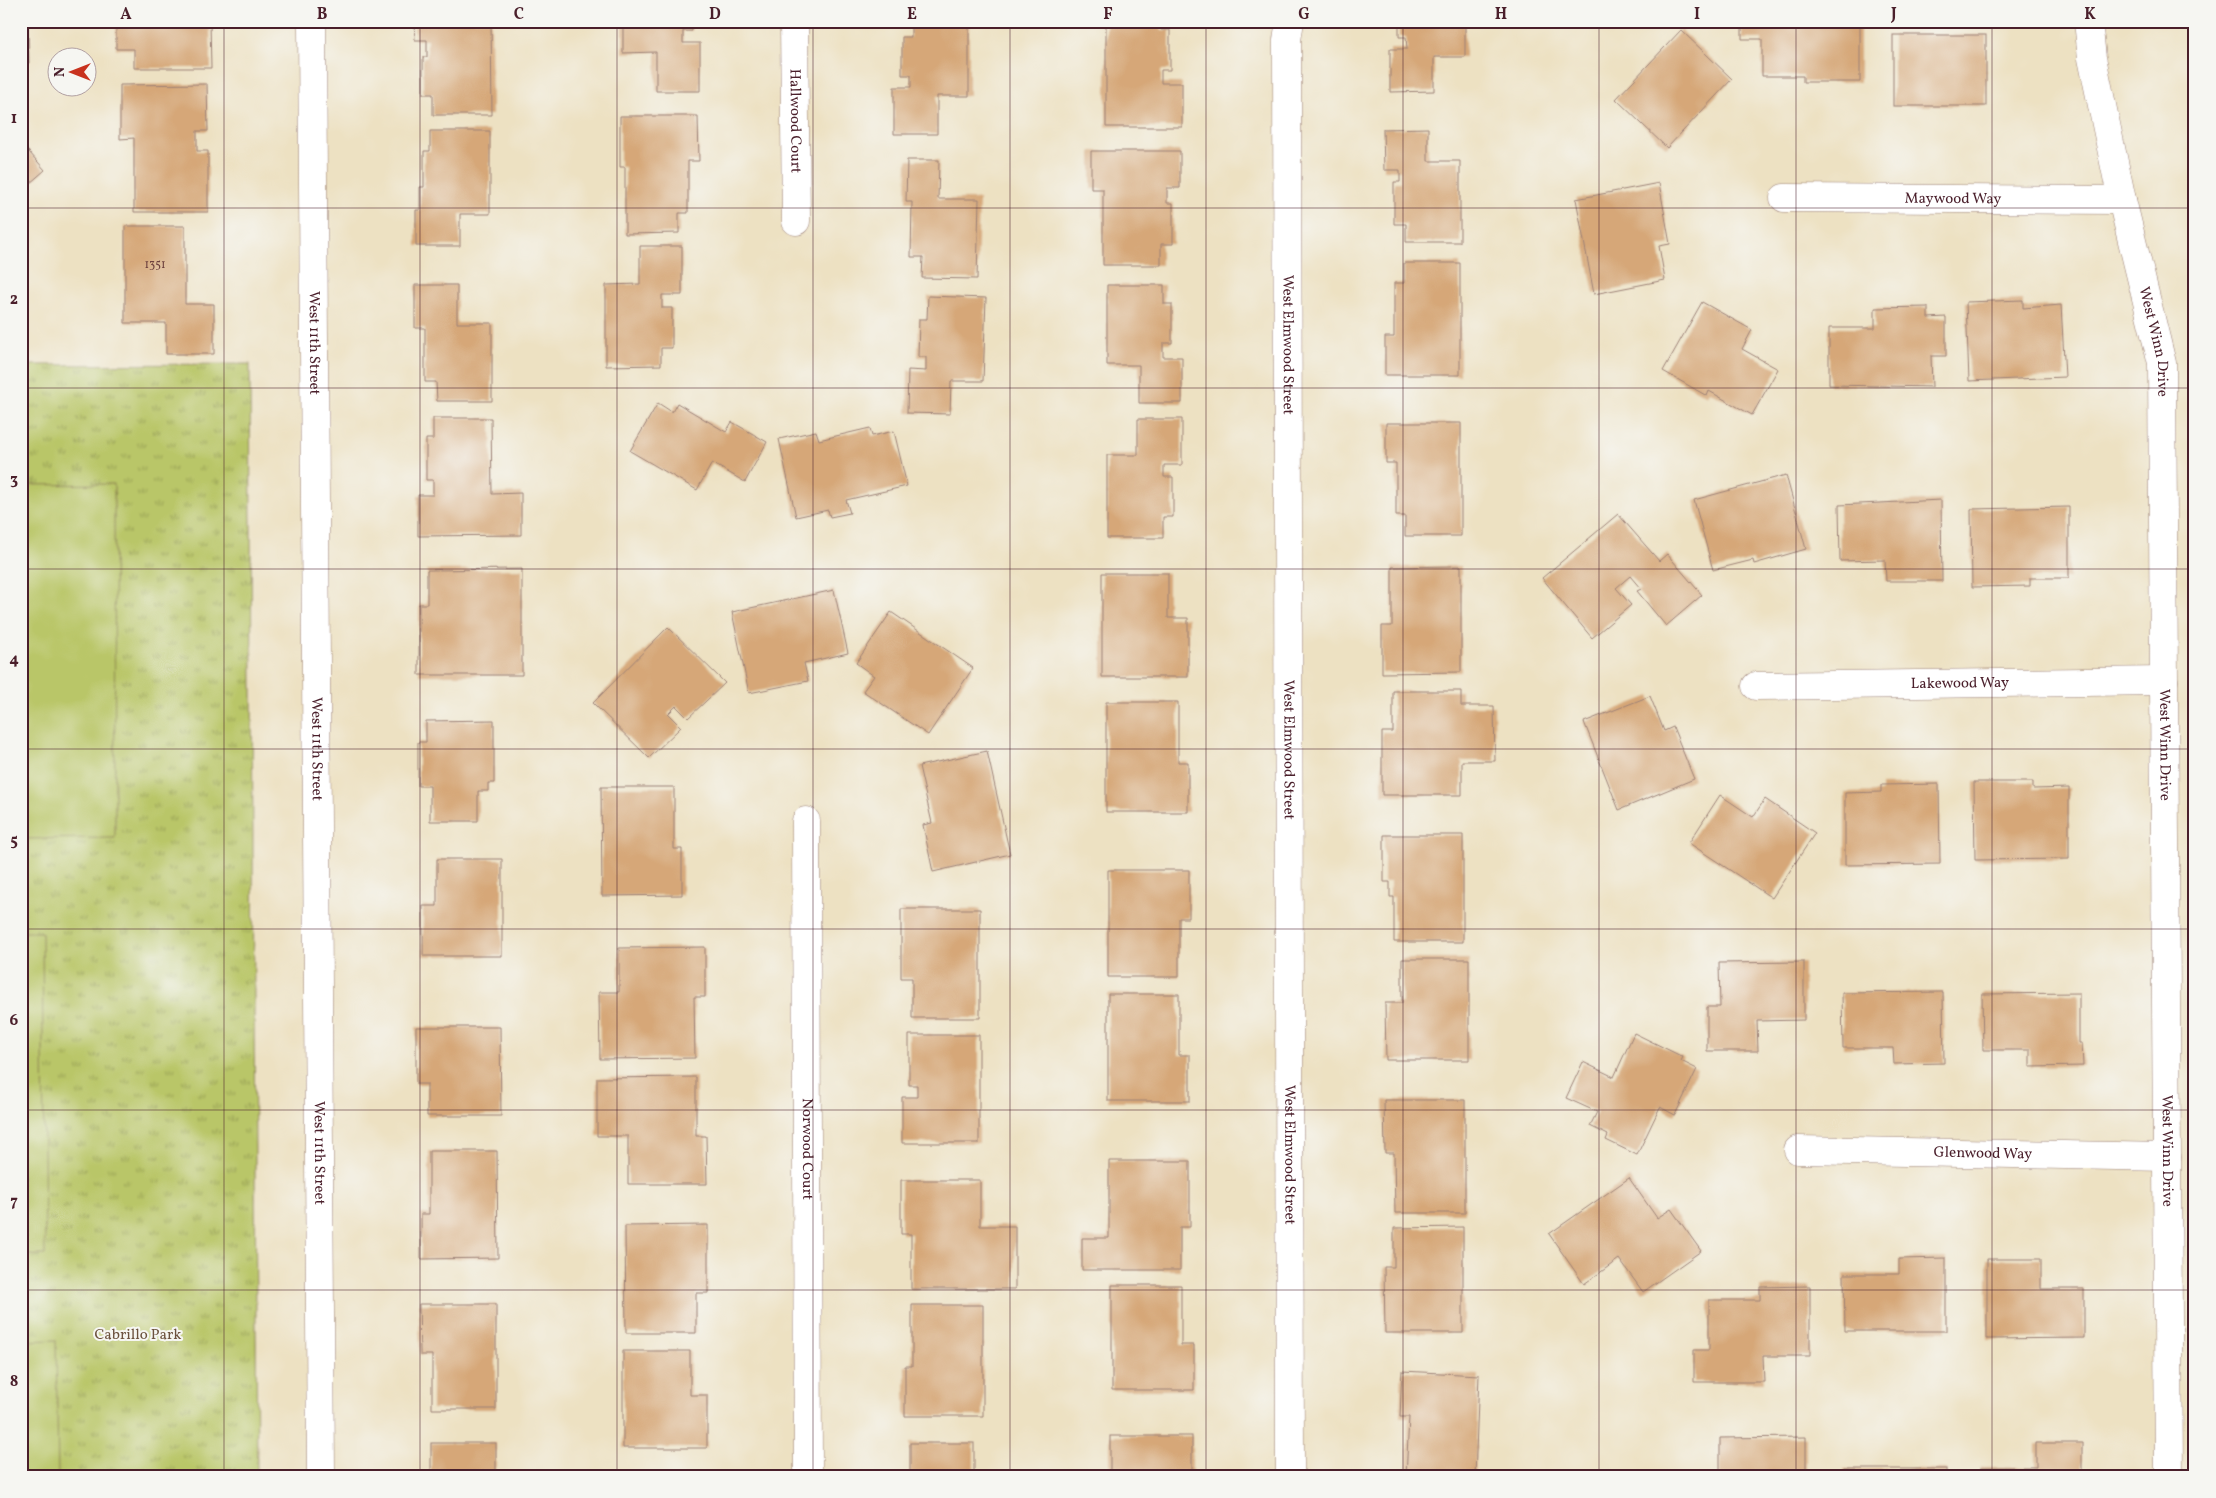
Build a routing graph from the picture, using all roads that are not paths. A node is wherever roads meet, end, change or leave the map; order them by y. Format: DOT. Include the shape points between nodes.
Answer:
graph roads {
  1 [pos="312,21"];
  2 [pos="794,21"];
  3 [pos="1290,21"];
  4 [pos="2088,21"];
  5 [pos="1784,198"];
  6 [pos="2122,200"];
  7 [pos="796,221"];
  8 [pos="2164,680"];
  9 [pos="1756,686"];
  10 [pos="806,821"];
  11 [pos="1798,1150"];
  12 [pos="2167,1157"];
  13 [pos="321,1477"];
  14 [pos="808,1477"];
  15 [pos="1290,1477"];
  16 [pos="2169,1477"];
  1 -- 13 [label="street, West 11th Street"];
  2 -- 7 [label="street, Hallwood Court"];
  3 -- 15 [label="street, West Elmwood Street" via="1287,60"];
  4 -- 6 [label="street, West Winn Drive" via="2092,58"];
  5 -- 6 [label="street, Maywood Way"];
  6 -- 8 [label="street, West Winn Drive" via="2162,363"];
  8 -- 9 [label="street, Lakewood Way"];
  8 -- 12 [label="street, West Winn Drive"];
  10 -- 14 [label="street, Norwood Court"];
  11 -- 12 [label="street, Glenwood Way"];
  12 -- 16 [label="street, West Winn Drive"];
}
